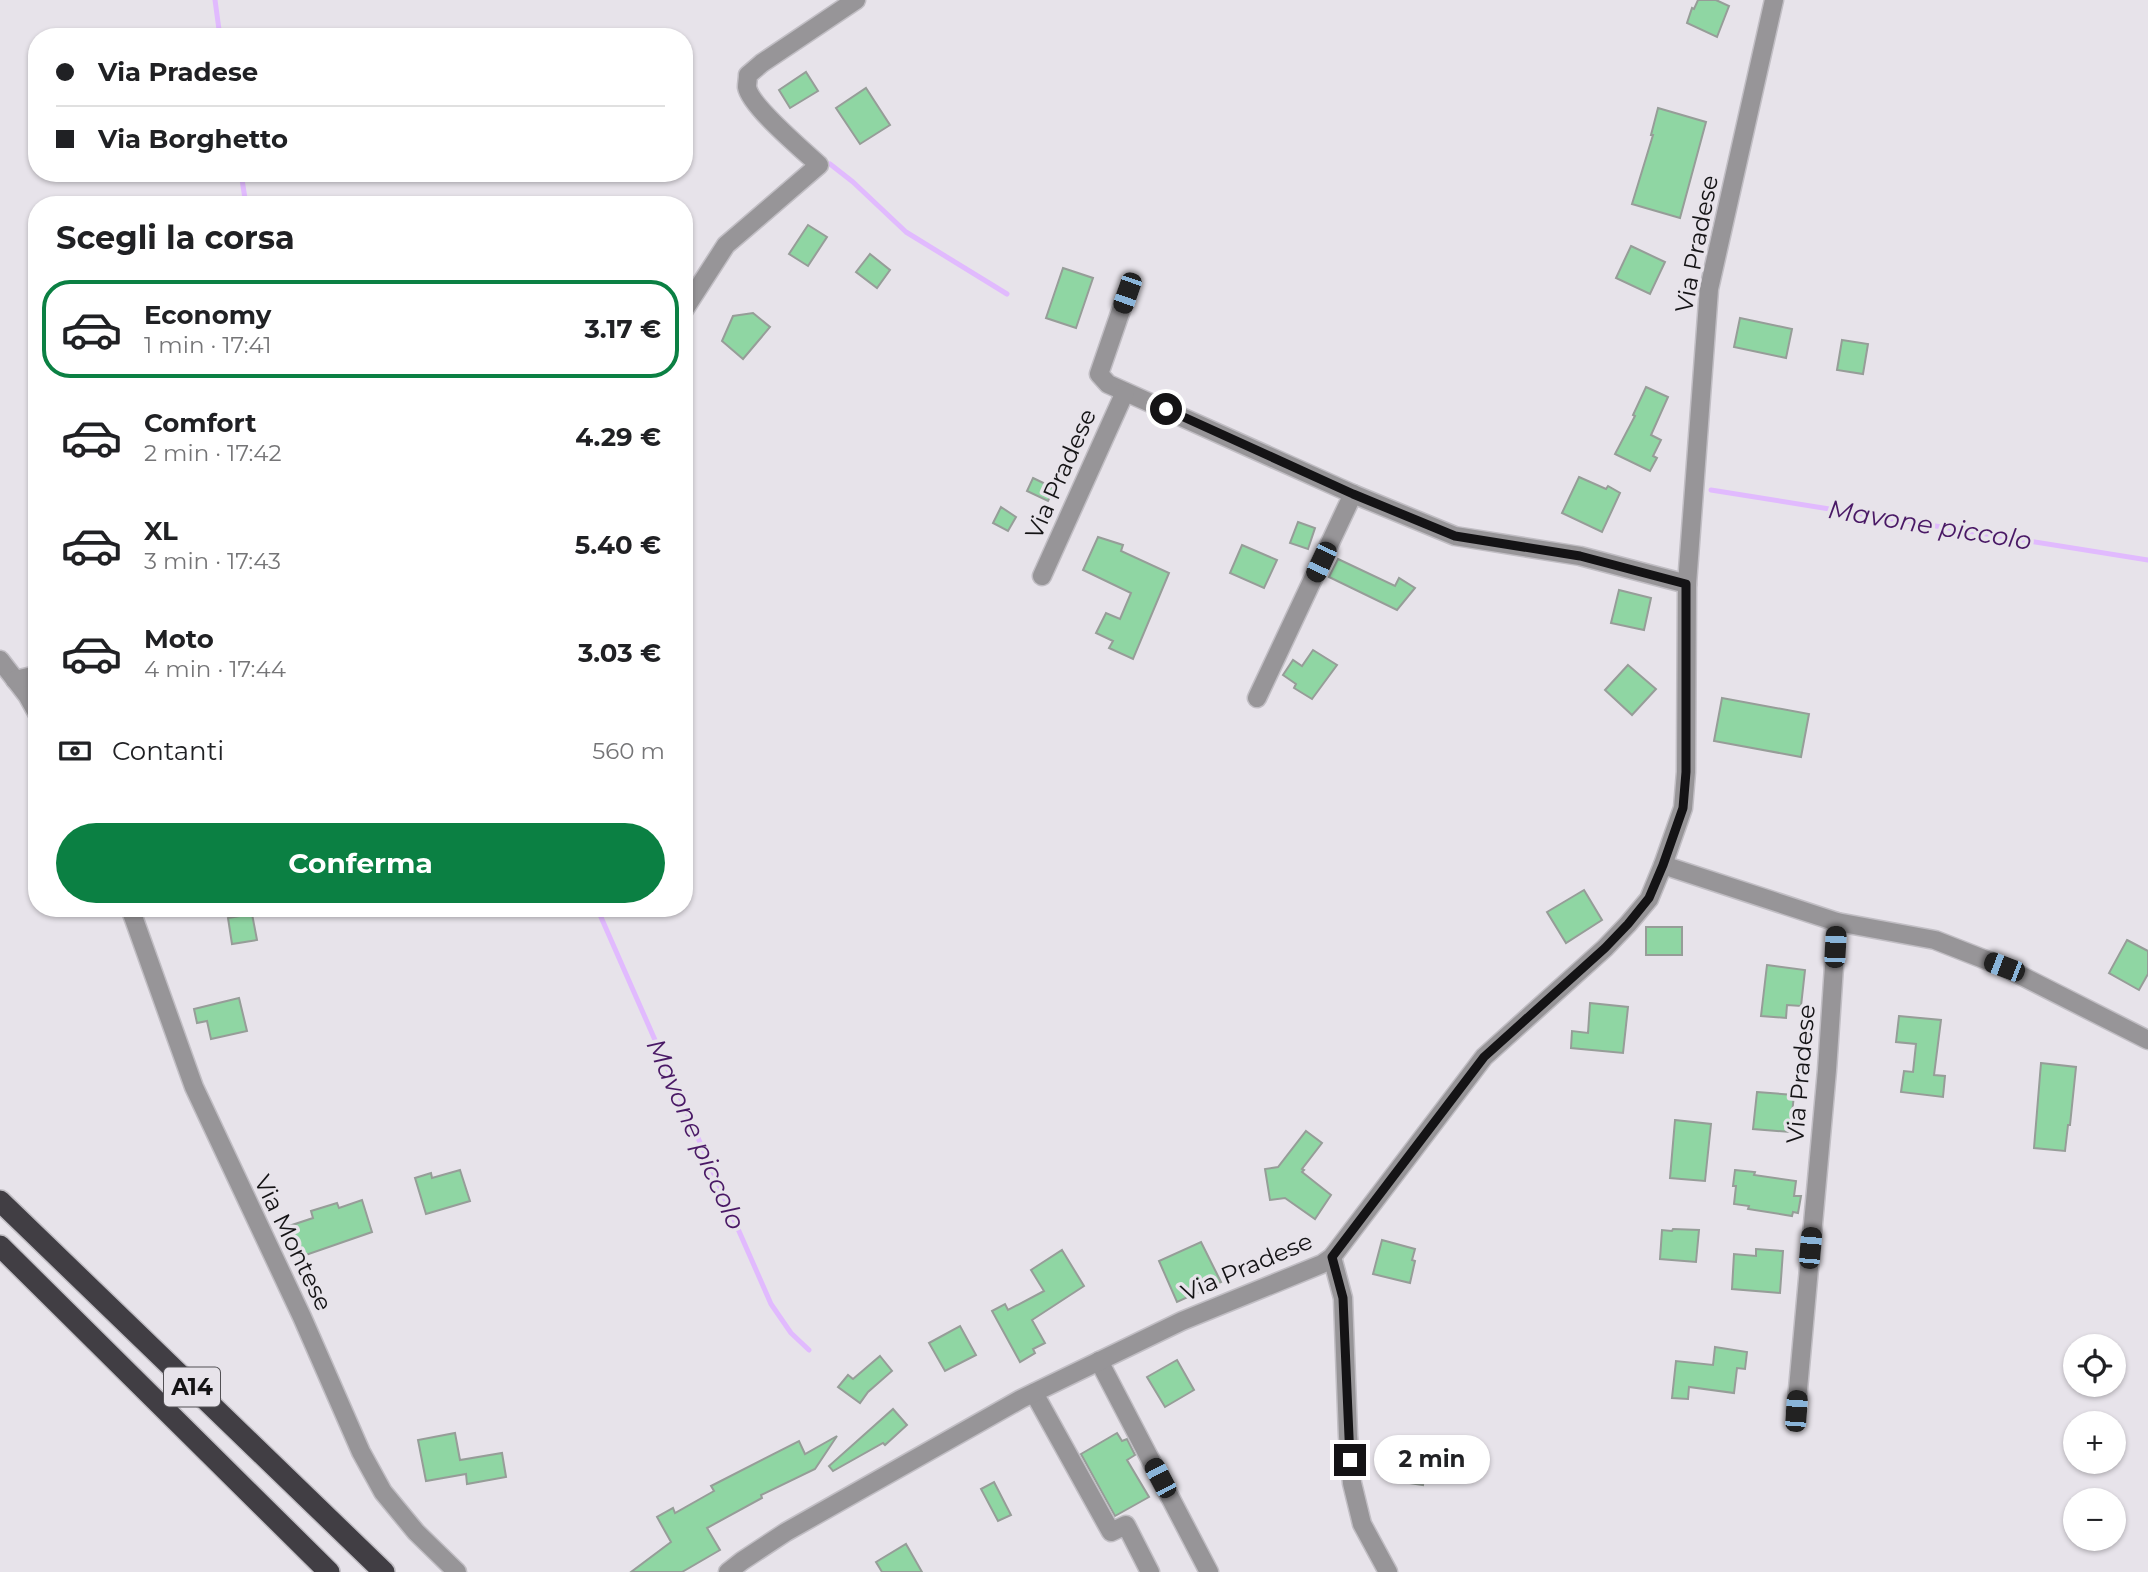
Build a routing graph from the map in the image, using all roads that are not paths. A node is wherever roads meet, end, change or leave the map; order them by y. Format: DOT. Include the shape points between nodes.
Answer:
graph roads {
  1 [pos="856,0"];
  2 [pos="1774,0"];
  3 [pos="1127,293"];
  4 [pos="693,296"];
  5 [pos="1125,392"];
  6 [pos="1353,494"];
  7 [pos="1042,576"];
  8 [pos="1686,584"];
  9 [pos="0,660"];
  10 [pos="28,677"];
  11 [pos="15,680"];
  12 [pos="28,697"];
  13 [pos="1256,698"];
  14 [pos="1663,865"];
  15 [pos="133,917"];
  16 [pos="1836,922"];
  17 [pos="2148,1040"];
  18 [pos="0,1201"];
  19 [pos="0,1246"];
  20 [pos="1332,1257"];
  21 [pos="1099,1362"];
  22 [pos="1034,1393"];
  23 [pos="1796,1411"];
  24 [pos="329,1572"];
  25 [pos="384,1572"];
  26 [pos="457,1572"];
  27 [pos="729,1572"];
  28 [pos="1150,1572"];
  29 [pos="1209,1572"];
  30 [pos="1388,1572"];
  1 -- 4 [label="street" via="748,75 747,88 753,99 819,165 726,245"];
  2 -- 8 [label="street, Via Pradese" via="1709,289"];
  3 -- 5 [label="street, Via Pradese" via="1099,374"];
  5 -- 6 [label="street, Via Pradese"];
  5 -- 7 [label="street, Via Pradese"];
  6 -- 8 [label="street, Via Pradese" via="1455,536 1580,556"];
  6 -- 13 [label="street"];
  8 -- 14 [label="street, Via Pradese" via="1684,796"];
  9 -- 11 [label="street"];
  10 -- 11 [label="street"];
  11 -- 12 [label="street"];
  14 -- 16 [label="street"];
  14 -- 20 [label="street, Via Pradese" via="1649,898 1628,924 1484,1057"];
  15 -- 26 [label="street, Via Montese" via="194,1087 361,1452 383,1492"];
  16 -- 17 [label="street" via="1935,940 2004,967"];
  16 -- 23 [label="street, Via Pradese"];
  18 -- 25 [label="highway, A14"];
  19 -- 24 [label="highway, A14"];
  20 -- 21 [label="street, Via Pradese"];
  20 -- 30 [label="street" via="1343,1298 1352,1483 1362,1524"];
  21 -- 22 [label="street, Via Pradese"];
  21 -- 29 [label="street"];
  22 -- 27 [label="street, Via Pradese" via="786,1532"];
  22 -- 28 [label="street" via="1111,1532 1126,1525"];
}
